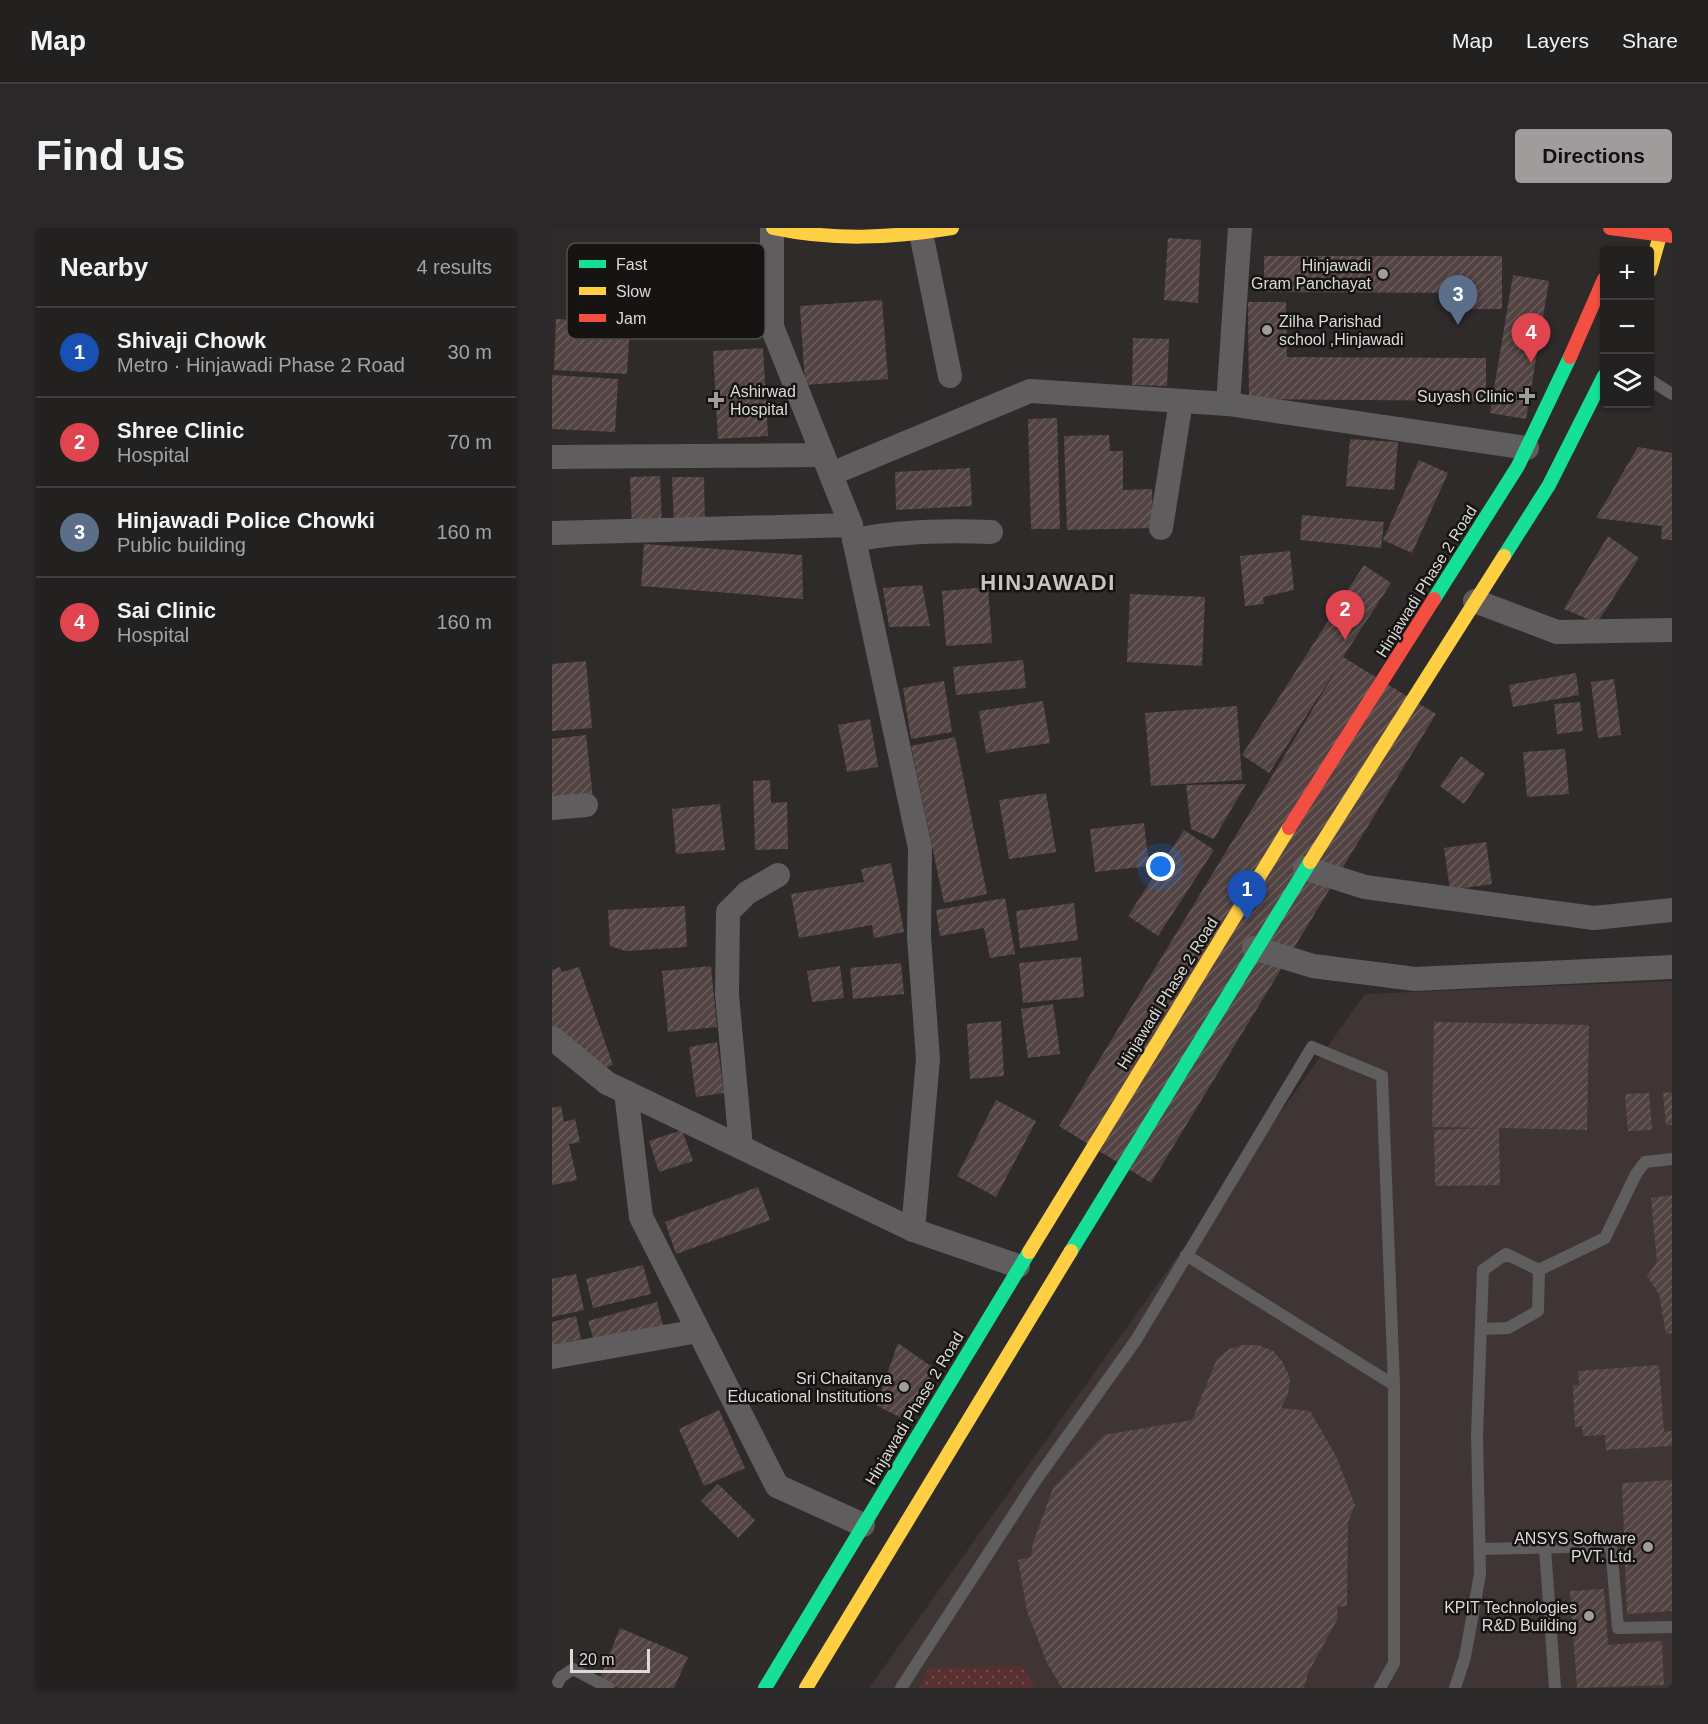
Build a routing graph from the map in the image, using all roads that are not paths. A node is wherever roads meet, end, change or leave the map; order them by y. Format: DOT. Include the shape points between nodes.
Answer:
graph roads {
  1 [pos="772,228"];
  2 [pos="952,228"];
  3 [pos="1240,228"];
  4 [pos="1616,228"];
  5 [pos="921,233"];
  6 [pos="1664,233"];
  7 [pos="1616,244"];
  8 [pos="1654,260"];
  9 [pos="1600,290"];
  10 [pos="950,376"];
  11 [pos="1654,383"];
  12 [pos="1600,386"];
  13 [pos="1672,394"];
  14 [pos="1181,401"];
  15 [pos="1228,404"];
  16 [pos="1527,448"];
  17 [pos="552,457"];
  18 [pos="827,465"];
  19 [pos="1161,528"];
  20 [pos="852,532"];
  21 [pos="991,532"];
  22 [pos="552,533"];
  23 [pos="1475,601"];
  24 [pos="1672,630"];
  25 [pos="586,805"];
  26 [pos="552,808"];
  27 [pos="1305,868"];
  28 [pos="778,874"];
  29 [pos="1672,910"];
  30 [pos="1254,948"];
  31 [pos="1672,967"];
  32 [pos="552,1038"];
  33 [pos="626,1092"];
  34 [pos="741,1147"];
  35 [pos="1672,1159"];
  36 [pos="913,1230"];
  37 [pos="1186,1255"];
  38 [pos="1018,1266"];
  39 [pos="1539,1270"];
  40 [pos="1481,1329"];
  41 [pos="698,1331"];
  42 [pos="552,1357"];
  43 [pos="1394,1385"];
  44 [pos="863,1525"];
  45 [pos="1545,1548"];
  46 [pos="1480,1549"];
  47 [pos="1672,1627"];
  48 [pos="555,1688"];
  49 [pos="609,1688"];
  50 [pos="765,1688"];
  51 [pos="806,1688"];
  52 [pos="901,1688"];
  53 [pos="1380,1688"];
  54 [pos="1455,1688"];
  55 [pos="1555,1688"];
  1 -- 5 [label="main road" via="815,238 849,240"];
  1 -- 18 [label="street" via="772,327"];
  2 -- 5 [label="main road"];
  3 -- 15 [label="street"];
  4 -- 6 [label="main road"];
  4 -- 7 [label="main road"];
  5 -- 10 [label="street"];
  6 -- 8 [label="main road"];
  9 -- 16 [label="main road, Hinjawadi Phase 2 Road"];
  11 -- 13 [label="lane"];
  12 -- 23 [label="main road" via="1549,484"];
  14 -- 15 [label="street"];
  14 -- 18 [label="street" via="1030,391"];
  14 -- 19 [label="street"];
  15 -- 16 [label="street"];
  16 -- 38 [label="main road, Hinjawadi Phase 2 Road"];
  17 -- 18 [label="street"];
  18 -- 20 [label="street"];
  20 -- 21 [label="street"];
  20 -- 22 [label="street"];
  20 -- 36 [label="street" via="920,848 919,937 928,1059"];
  23 -- 24 [label="street" via="1557,632"];
  23 -- 27 [label="main road"];
  25 -- 26 [label="street"];
  27 -- 29 [label="street" via="1365,887 1594,918"];
  27 -- 30 [label="main road"];
  28 -- 34 [label="street" via="747,892 728,912 727,995"];
  30 -- 31 [label="street" via="1313,966 1415,979"];
  30 -- 51 [label="main road"];
  32 -- 33 [label="street" via="608,1083"];
  33 -- 34 [label="street"];
  33 -- 41 [label="street" via="640,1216"];
  34 -- 36 [label="street"];
  35 -- 39 [label="lane" via="1645,1162 1605,1238"];
  36 -- 38 [label="street"];
  37 -- 43 [label="lane"];
  37 -- 43 [label="lane" via="1312,1047 1382,1076"];
  37 -- 52 [label="lane" via="1136,1340 1036,1480"];
  38 -- 44 [label="main road, Hinjawadi Phase 2 Road"];
  39 -- 40 [label="lane" via="1538,1311 1508,1328"];
  39 -- 40 [label="lane" via="1506,1254 1483,1270"];
  40 -- 46 [label="lane" via="1477,1435"];
  41 -- 42 [label="street"];
  41 -- 44 [label="street" via="777,1486"];
  43 -- 53 [label="lane" via="1394,1663"];
  44 -- 50 [label="main road, Hinjawadi Phase 2 Road"];
  45 -- 46 [label="lane"];
  45 -- 47 [label="lane" via="1611,1546 1618,1628"];
  45 -- 55 [label="lane"];
  46 -- 54 [label="lane" via="1480,1574 1465,1657"];
  48 -- 49 [label="lane" via="561,1677 573,1669"];
}
